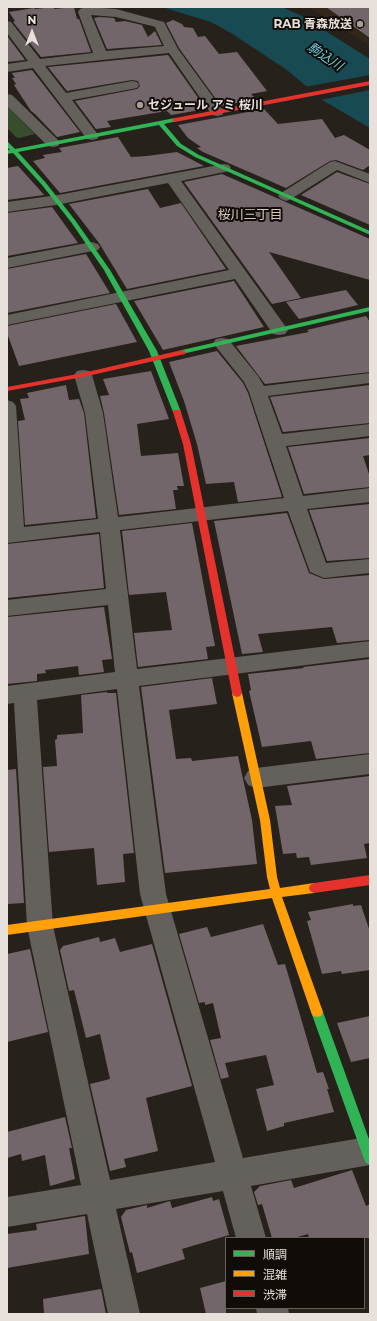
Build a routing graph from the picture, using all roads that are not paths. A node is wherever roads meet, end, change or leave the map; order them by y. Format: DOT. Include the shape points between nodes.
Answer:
graph roads {
  1 [pos="7,25"];
  2 [pos="172,49"];
  3 [pos="101,56"];
  4 [pos="35,63"];
  5 [pos="7,68"];
  6 [pos="370,83"];
  7 [pos="132,85"];
  8 [pos="7,98"];
  9 [pos="62,98"];
  10 [pos="217,112"];
  11 [pos="160,123"];
  12 [pos="92,136"];
  13 [pos="7,143"];
  14 [pos="53,143"];
  15 [pos="10,151"];
  16 [pos="224,168"];
  17 [pos="171,178"];
  18 [pos="370,179"];
  19 [pos="286,196"];
  20 [pos="56,199"];
  21 [pos="7,207"];
  22 [pos="370,233"];
  23 [pos="92,247"];
  24 [pos="7,264"];
  25 [pos="239,273"];
  26 [pos="124,297"];
  27 [pos="369,310"];
  28 [pos="7,320"];
  29 [pos="279,330"];
  30 [pos="222,343"];
  31 [pos="157,358"];
  32 [pos="83,375"];
  33 [pos="370,378"];
  34 [pos="7,389"];
  35 [pos="258,392"];
  36 [pos="7,406"];
  37 [pos="370,430"];
  38 [pos="275,441"];
  39 [pos="370,495"];
  40 [pos="294,504"];
  41 [pos="200,514"];
  42 [pos="109,525"];
  43 [pos="11,536"];
  44 [pos="370,566"];
  45 [pos="117,596"];
  46 [pos="7,608"];
  47 [pos="370,649"];
  48 [pos="231,665"];
  49 [pos="127,679"];
  50 [pos="16,694"];
  51 [pos="370,764"];
  52 [pos="256,778"];
  53 [pos="370,880"];
  54 [pos="276,893"];
  55 [pos="157,909"];
  56 [pos="40,926"];
  57 [pos="7,930"];
  58 [pos="369,1154"];
  59 [pos="233,1174"];
  60 [pos="100,1196"];
  61 [pos="7,1212"];
  62 [pos="251,1237"];
  63 [pos="124,1314"];
  1 -- 4 [label="street"];
  2 -- 3 [label="street"];
  2 -- 3 [label="street" via="160,25 156,23 129,16 86,11 84,12"];
  2 -- 10 [label="street"];
  3 -- 4 [label="street"];
  4 -- 5 [label="street"];
  4 -- 9 [label="street"];
  6 -- 10 [label="street"];
  7 -- 9 [label="street"];
  8 -- 14 [label="street"];
  9 -- 12 [label="street"];
  10 -- 11 [label="street"];
  11 -- 12 [label="street"];
  11 -- 16 [label="street" via="183,148"];
  12 -- 14 [label="street"];
  13 -- 15 [label="street"];
  14 -- 15 [label="street"];
  15 -- 20 [label="street"];
  16 -- 17 [label="street"];
  16 -- 19 [label="street"];
  17 -- 20 [label="street"];
  17 -- 25 [label="street"];
  18 -- 19 [label="street" via="335,165"];
  19 -- 22 [label="street"];
  20 -- 21 [label="street"];
  20 -- 23 [label="street"];
  23 -- 24 [label="street"];
  23 -- 26 [label="street"];
  25 -- 26 [label="street"];
  25 -- 29 [label="street"];
  26 -- 28 [label="street"];
  26 -- 31 [label="street"];
  27 -- 29 [label="street"];
  29 -- 30 [label="street"];
  30 -- 31 [label="street"];
  30 -- 35 [label="street" via="252,380"];
  31 -- 32 [label="street"];
  31 -- 41 [label="street" via="187,444"];
  32 -- 34 [label="street"];
  32 -- 42 [label="street" via="94,412"];
  33 -- 35 [label="street"];
  35 -- 38 [label="street"];
  36 -- 43 [label="street"];
  37 -- 38 [label="street"];
  38 -- 40 [label="street"];
  39 -- 40 [label="street"];
  40 -- 41 [label="street"];
  40 -- 44 [label="street" via="317,568 324,571"];
  41 -- 42 [label="street"];
  41 -- 48 [label="street"];
  42 -- 43 [label="street"];
  42 -- 45 [label="street"];
  45 -- 46 [label="street"];
  45 -- 49 [label="street"];
  47 -- 48 [label="street"];
  48 -- 49 [label="street"];
  48 -- 52 [label="street"];
  49 -- 50 [label="street"];
  49 -- 55 [label="street" via="153,894"];
  50 -- 56 [label="street"];
  51 -- 52 [label="street"];
  52 -- 54 [label="street"];
  53 -- 54 [label="street"];
  54 -- 55 [label="street"];
  54 -- 58 [label="street"];
  55 -- 56 [label="street"];
  55 -- 59 [label="street"];
  56 -- 57 [label="street"];
  56 -- 60 [label="street"];
  58 -- 59 [label="street"];
  59 -- 60 [label="street"];
  59 -- 62 [label="street"];
  60 -- 61 [label="street"];
  60 -- 63 [label="street"];
}
